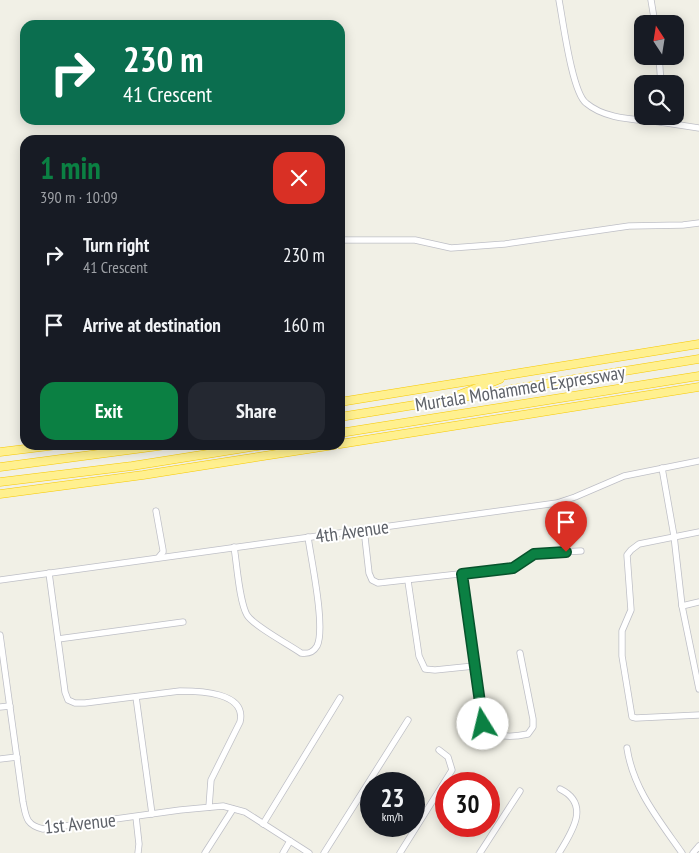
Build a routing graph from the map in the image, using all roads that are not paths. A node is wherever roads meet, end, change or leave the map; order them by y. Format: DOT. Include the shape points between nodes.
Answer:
graph roads {
  1 [pos="559,0"];
  2 [pos="650,0"];
  3 [pos="653,15"];
  4 [pos="634,118"];
  5 [pos="684,125"];
  6 [pos="699,128"];
  7 [pos="699,223"];
  8 [pos="345,240"];
  9 [pos="699,344"];
  10 [pos="699,359"];
  11 [pos="516,374"];
  12 [pos="699,376"];
  13 [pos="699,386"];
  14 [pos="444,400"];
  15 [pos="345,401"];
  16 [pos="345,416"];
  17 [pos="449,416"];
  18 [pos="519,416"];
  19 [pos="345,432"];
  20 [pos="345,443"];
  21 [pos="20,450"];
  22 [pos="128,450"];
  23 [pos="233,450"];
  24 [pos="302,450"];
  25 [pos="0,452"];
  26 [pos="699,461"];
  27 [pos="0,467"];
  28 [pos="662,468"];
  29 [pos="0,482"];
  30 [pos="0,494"];
  31 [pos="156,512"];
  32 [pos="364,529"];
  33 [pos="699,532"];
  34 [pos="674,536"];
  35 [pos="308,537"];
  36 [pos="234,546"];
  37 [pos="581,551"];
  38 [pos="159,557"];
  39 [pos="49,573"];
  40 [pos="462,574"];
  41 [pos="0,580"];
  42 [pos="408,581"];
  43 [pos="699,602"];
  44 [pos="682,606"];
  45 [pos="183,622"];
  46 [pos="0,635"];
  47 [pos="58,639"];
  48 [pos="1,650"];
  49 [pos="520,653"];
  50 [pos="474,666"];
  51 [pos="699,689"];
  52 [pos="136,697"];
  53 [pos="340,698"];
  54 [pos="10,706"];
  55 [pos="0,707"];
  56 [pos="699,715"];
  57 [pos="408,720"];
  58 [pos="627,748"];
  59 [pos="439,750"];
  60 [pos="17,757"];
  61 [pos="0,759"];
  62 [pos="560,789"];
  63 [pos="520,791"];
  64 [pos="209,807"];
  65 [pos="233,809"];
  66 [pos="152,814"];
  67 [pos="136,817"];
  68 [pos="264,824"];
  69 [pos="290,842"];
  70 [pos="699,846"];
  71 [pos="138,853"];
  72 [pos="205,853"];
  73 [pos="283,853"];
  74 [pos="309,853"];
  75 [pos="324,853"];
  76 [pos="400,853"];
  77 [pos="480,853"];
  78 [pos="559,853"];
  79 [pos="682,853"];
  80 [pos="693,853"];
  1 -- 4 [label="street" via="574,79 581,98 605,113"];
  2 -- 3 [label="street"];
  5 -- 6 [label="street"];
  7 -- 8 [label="street" via="629,226 505,244 451,248 415,240"];
  9 -- 11 [label="highway, Murtala Mohammed Expressway"];
  10 -- 14 [label="highway, Murtala Mohammed Expressway"];
  11 -- 14 [label="highway"];
  11 -- 15 [label="highway, Murtala Mohammed Expressway"];
  12 -- 17 [label="highway, Murtala Mohammed Expressway"];
  13 -- 18 [label="highway, Murtala Mohammed Expressway"];
  14 -- 16 [label="highway, Murtala Mohammed Expressway"];
  17 -- 18 [label="highway"];
  17 -- 19 [label="highway, Murtala Mohammed Expressway"];
  18 -- 20 [label="highway, Murtala Mohammed Expressway"];
  21 -- 25 [label="highway"];
  22 -- 27 [label="highway"];
  23 -- 29 [label="highway"];
  24 -- 30 [label="highway"];
  26 -- 28 [label="street, 4th Avenue"];
  28 -- 32 [label="street, 4th Avenue" via="624,476 556,503"];
  28 -- 34 [label="street"];
  31 -- 38 [label="street" via="163,550"];
  32 -- 35 [label="street, 4th Avenue"];
  32 -- 42 [label="street" via="372,580 386,584"];
  33 -- 34 [label="street"];
  34 -- 44 [label="street"];
  34 -- 56 [label="street" via="639,544 627,555 630,610 622,630 622,656 632,717"];
  35 -- 36 [label="street, 4th Avenue"];
  35 -- 36 [label="street" via="320,631 316,647 307,654 248,616 243,604"];
  36 -- 38 [label="street, 4th Avenue"];
  37 -- 40 [label="street" via="538,553 513,568"];
  38 -- 39 [label="street, 4th Avenue"];
  39 -- 41 [label="street, 4th Avenue"];
  39 -- 47 [label="street"];
  40 -- 42 [label="street"];
  40 -- 50 [label="street"];
  42 -- 50 [label="street" via="419,656 424,668"];
  43 -- 44 [label="street"];
  44 -- 51 [label="street"];
  45 -- 47 [label="street"];
  46 -- 48 [label="street, 1st Avenue"];
  47 -- 52 [label="street" via="68,700 85,703"];
  48 -- 54 [label="street, 1st Avenue"];
  49 -- 50 [label="street" via="533,719 533,727 528,734 491,734 486,730"];
  52 -- 64 [label="street" via="195,691 226,698 239,706 240,722 210,780"];
  52 -- 66 [label="street"];
  53 -- 68 [label="street"];
  54 -- 55 [label="street"];
  54 -- 60 [label="street, 1st Avenue"];
  57 -- 75 [label="street"];
  58 -- 79 [label="street" via="634,779 644,799"];
  59 -- 76 [label="street" via="448,758 452,770"];
  60 -- 61 [label="street"];
  60 -- 67 [label="street, 1st Avenue" via="26,814 34,827 43,829"];
  62 -- 78 [label="street" via="568,792 577,809 575,828"];
  63 -- 77 [label="street"];
  64 -- 65 [label="street, 1st Avenue"];
  64 -- 66 [label="street, 1st Avenue"];
  65 -- 68 [label="street, 1st Avenue" via="245,812"];
  65 -- 72 [label="street"];
  66 -- 67 [label="street, 1st Avenue"];
  67 -- 71 [label="street"];
  68 -- 69 [label="street, 1st Avenue"];
  69 -- 73 [label="street"];
  69 -- 74 [label="street, 1st Avenue"];
  70 -- 80 [label="street"];
}
